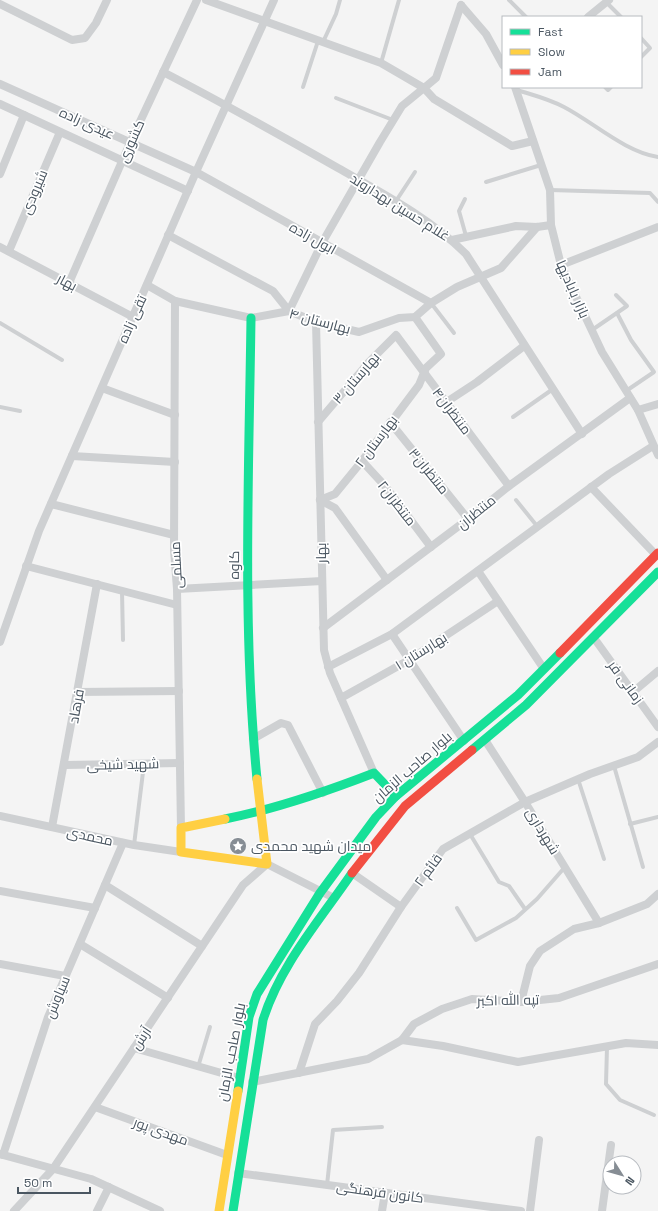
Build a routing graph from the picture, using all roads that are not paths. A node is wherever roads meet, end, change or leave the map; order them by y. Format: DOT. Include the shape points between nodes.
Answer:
graph roads {
  1 [pos="107,0"];
  2 [pos="196,0"];
  3 [pos="206,0"];
  4 [pos="274,0"];
  5 [pos="340,0"];
  6 [pos="399,0"];
  7 [pos="509,0"];
  8 [pos="608,1"];
  9 [pos="460,3"];
  10 [pos="0,4"];
  11 [pos="525,16"];
  12 [pos="589,16"];
  13 [pos="620,16"];
  14 [pos="264,22"];
  15 [pos="642,39"];
  16 [pos="320,42"];
  17 [pos="642,56"];
  18 [pos="381,63"];
  19 [pos="502,63"];
  20 [pos="163,72"];
  21 [pos="0,84"];
  22 [pos="302,87"];
  23 [pos="424,88"];
  24 [pos="516,89"];
  25 [pos="336,98"];
  26 [pos="0,104"];
  27 [pos="227,105"];
  28 [pos="24,115"];
  29 [pos="393,120"];
  30 [pos="60,132"];
  31 [pos="533,141"];
  32 [pos="130,143"];
  33 [pos="658,157"];
  34 [pos="122,161"];
  35 [pos="542,165"];
  36 [pos="196,172"];
  37 [pos="415,172"];
  38 [pos="0,174"];
  39 [pos="359,180"];
  40 [pos="486,182"];
  41 [pos="550,190"];
  42 [pos="188,191"];
  43 [pos="465,199"];
  44 [pos="396,201"];
  45 [pos="658,202"];
  46 [pos="551,225"];
  47 [pos="536,227"];
  48 [pos="658,227"];
  49 [pos="168,235"];
  50 [pos="466,236"];
  51 [pos="452,240"];
  52 [pos="322,243"];
  53 [pos="0,247"];
  54 [pos="9,251"];
  55 [pos="561,265"];
  56 [pos="480,278"];
  57 [pos="69,283"];
  58 [pos="147,285"];
  59 [pos="616,295"];
  60 [pos="175,301"];
  61 [pos="431,303"];
  62 [pos="289,310"];
  63 [pos="617,313"];
  64 [pos="133,317"];
  65 [pos="414,317"];
  66 [pos="251,318"];
  67 [pos="316,322"];
  68 [pos="0,323"];
  69 [pos="592,331"];
  70 [pos="454,333"];
  71 [pos="396,335"];
  72 [pos="524,346"];
  73 [pos="62,360"];
  74 [pos="656,371"];
  75 [pos="424,374"];
  76 [pos="102,388"];
  77 [pos="552,389"];
  78 [pos="628,394"];
  79 [pos="445,403"];
  80 [pos="658,404"];
  81 [pos="0,407"];
  82 [pos="638,410"];
  83 [pos="20,411"];
  84 [pos="175,415"];
  85 [pos="513,417"];
  86 [pos="318,422"];
  87 [pos="390,422"];
  88 [pos="582,434"];
  89 [pos="653,446"];
  90 [pos="658,455"];
  91 [pos="72,456"];
  92 [pos="362,461"];
  93 [pos="175,462"];
  94 [pos="509,486"];
  95 [pos="591,487"];
  96 [pos="320,500"];
  97 [pos="516,500"];
  98 [pos="51,504"];
  99 [pos="468,520"];
  100 [pos="538,527"];
  101 [pos="174,535"];
  102 [pos="431,547"];
  103 [pos="657,554"];
  104 [pos="26,566"];
  105 [pos="478,571"];
  106 [pos="658,572"];
  107 [pos="387,580"];
  108 [pos="322,582"];
  109 [pos="97,584"];
  110 [pos="248,585"];
  111 [pos="177,589"];
  112 [pos="122,591"];
  113 [pos="498,601"];
  114 [pos="177,605"];
  115 [pos="323,628"];
  116 [pos="392,634"];
  117 [pos="594,638"];
  118 [pos="123,640"];
  119 [pos="0,642"];
  120 [pos="409,660"];
  121 [pos="328,667"];
  122 [pos="544,669"];
  123 [pos="658,671"];
  124 [pos="179,690"];
  125 [pos="78,692"];
  126 [pos="633,692"];
  127 [pos="341,698"];
  128 [pos="658,727"];
  129 [pos="253,739"];
  130 [pos="484,740"];
  131 [pos="464,741"];
  132 [pos="658,742"];
  133 [pos="180,763"];
  134 [pos="144,764"];
  135 [pos="65,765"];
  136 [pos="614,766"];
  137 [pos="374,773"];
  138 [pos="578,779"];
  139 [pos="323,793"];
  140 [pos="396,796"];
  141 [pos="525,802"];
  142 [pos="260,812"];
  143 [pos="0,816"];
  144 [pos="658,817"];
  145 [pos="630,824"];
  146 [pos="52,828"];
  147 [pos="181,828"];
  148 [pos="470,834"];
  149 [pos="123,843"];
  150 [pos="134,845"];
  151 [pos="181,852"];
  152 [pos="604,859"];
  153 [pos="267,864"];
  154 [pos="564,867"];
  155 [pos="643,867"];
  156 [pos="352,873"];
  157 [pos="105,885"];
  158 [pos="0,891"];
  159 [pos="320,893"];
  160 [pos="658,894"];
  161 [pos="334,898"];
  162 [pos="401,907"];
  163 [pos="95,908"];
  164 [pos="457,908"];
  165 [pos="525,909"];
  166 [pos="599,923"];
  167 [pos="80,944"];
  168 [pos="202,946"];
  169 [pos="0,964"];
  170 [pos="658,964"];
  171 [pos="66,976"];
  172 [pos="168,998"];
  173 [pos="521,1002"];
  174 [pos="210,1028"];
  175 [pos="402,1040"];
  176 [pos="658,1046"];
  177 [pos="607,1047"];
  178 [pos="134,1048"];
  179 [pos="198,1067"];
  180 [pos="299,1073"];
  181 [pos="239,1078"];
  182 [pos="252,1082"];
  183 [pos="95,1106"];
  184 [pos="654,1115"];
  185 [pos="382,1127"];
  186 [pos="539,1140"];
  187 [pos="611,1145"];
  188 [pos="2,1155"];
  189 [pos="227,1156"];
  190 [pos="53,1169"];
  191 [pos="238,1173"];
  192 [pos="327,1185"];
  193 [pos="109,1187"];
  194 [pos="385,1193"];
  195 [pos="457,1207"];
  196 [pos="14,1211"];
  197 [pos="97,1211"];
  198 [pos="160,1211"];
  199 [pos="219,1211"];
  200 [pos="233,1211"];
  201 [pos="382,1211"];
  202 [pos="521,1211"];
  203 [pos="530,1211"];
  204 [pos="602,1211"];
  1 -- 10 [label="street" via="96,23 85,38 72,40"];
  2 -- 20 [label="street, کشوری"];
  3 -- 14 [label="street"];
  4 -- 14 [label="street, تقی زاده"];
  5 -- 16 [label="lane" via="336,14"];
  6 -- 18 [label="lane"];
  7 -- 11 [label="lane"];
  8 -- 12 [label="street"];
  8 -- 13 [label="lane"];
  9 -- 19 [label="street" via="486,34"];
  9 -- 23 [label="street" via="436,78"];
  14 -- 16 [label="street"];
  14 -- 27 [label="street, تقی زاده"];
  15 -- 17 [label="lane" via="650,48"];
  16 -- 18 [label="street"];
  16 -- 22 [label="lane"];
  18 -- 23 [label="street"];
  20 -- 27 [label="street, غلام حسین بهداروند"];
  20 -- 32 [label="street, کشوری"];
  21 -- 32 [label="street, عیدی زاده"];
  23 -- 29 [label="street" via="402,106"];
  23 -- 31 [label="street" via="434,99 512,146"];
  24 -- 31 [label="street, بازار بابادیها"];
  24 -- 33 [label="lane" via="563,106 621,142 648,156"];
  25 -- 29 [label="lane"];
  26 -- 28 [label="street, عیدی زاده"];
  27 -- 36 [label="street, تقی زاده"];
  27 -- 39 [label="street, غلام حسین بهداروند"];
  28 -- 30 [label="street, عیدی زاده"];
  28 -- 38 [label="street"];
  29 -- 39 [label="street"];
  30 -- 34 [label="street, عیدی زاده"];
  30 -- 54 [label="street, شیرودی"];
  31 -- 35 [label="street, بازار بابادیها"];
  32 -- 34 [label="street, کشوری"];
  32 -- 36 [label="street, عیدی زاده"];
  34 -- 42 [label="street, عیدی زاده"];
  34 -- 57 [label="street, کشوری"];
  35 -- 40 [label="lane"];
  35 -- 41 [label="street, بازار بابادیها"];
  36 -- 42 [label="street, تقی زاده"];
  36 -- 52 [label="street, ابول زاده"];
  37 -- 44 [label="lane"];
  39 -- 44 [label="street, غلام حسین بهداروند"];
  39 -- 52 [label="street"];
  41 -- 45 [label="lane" via="650,193"];
  41 -- 46 [label="street, بازار بابادیها"];
  42 -- 49 [label="street, تقی زاده"];
  43 -- 50 [label="lane" via="460,211"];
  44 -- 51 [label="street, غلام حسین بهداروند"];
  46 -- 47 [label="street"];
  46 -- 55 [label="street, بازار بابادیها"];
  47 -- 50 [label="street" via="516,226"];
  47 -- 56 [label="street" via="500,268"];
  48 -- 55 [label="street"];
  49 -- 58 [label="street, تقی زاده"];
  49 -- 62 [label="street" via="273,291"];
  50 -- 51 [label="street"];
  51 -- 56 [label="street, غلام حسین بهداروند" via="466,254"];
  52 -- 61 [label="street, ابول زاده"];
  52 -- 62 [label="street"];
  53 -- 54 [label="street, بهار"];
  54 -- 57 [label="street, بهار"];
  55 -- 69 [label="street, بازار بابادیها"];
  56 -- 61 [label="street" via="457,287"];
  56 -- 72 [label="street, غلام حسین بهداروند"];
  57 -- 64 [label="street, بهار"];
  58 -- 60 [label="street, بهارستان ۴"];
  58 -- 64 [label="street, تقی زاده"];
  59 -- 63 [label="lane" via="628,306"];
  60 -- 66 [label="street, بهارستان ۴"];
  60 -- 84 [label="street, مسلمی"];
  61 -- 65 [label="street"];
  61 -- 70 [label="lane"];
  62 -- 66 [label="street, بهارستان ۴"];
  62 -- 67 [label="street, بهارستان ۴"];
  63 -- 69 [label="lane"];
  63 -- 74 [label="lane" via="631,340"];
  64 -- 76 [label="street, تقی زاده"];
  65 -- 67 [label="street, بهارستان ۴" via="399,318 360,332"];
  65 -- 75 [label="street, بهارستان ۲" via="441,354 426,368"];
  66 -- 110 [label="main road, کاوه"];
  67 -- 86 [label="street, بهار"];
  68 -- 73 [label="lane"];
  69 -- 78 [label="street, بازار بابادیها"];
  71 -- 75 [label="street, منتظران۴"];
  71 -- 86 [label="street, بهارستان ۳" via="369,362"];
  72 -- 77 [label="street, غلام حسین بهداروند"];
  72 -- 79 [label="street"];
  74 -- 78 [label="lane"];
  75 -- 79 [label="street, منتظران۴"];
  75 -- 87 [label="street, بهارستان ۲" via="419,385"];
  76 -- 84 [label="street"];
  76 -- 91 [label="street, تقی زاده"];
  77 -- 85 [label="lane"];
  77 -- 88 [label="street, غلام حسین بهداروند"];
  78 -- 82 [label="street, بازار بابادیها"];
  78 -- 88 [label="street, منتظران"];
  79 -- 94 [label="street, منتظران۴"];
  80 -- 82 [label="street"];
  81 -- 83 [label="lane"];
  82 -- 89 [label="street, بازار بابادیها"];
  84 -- 93 [label="street, مسلمی"];
  86 -- 96 [label="street, بهار"];
  87 -- 92 [label="street, بهارستان ۲"];
  87 -- 99 [label="street, منتظران۳"];
  88 -- 94 [label="street, منتظران"];
  89 -- 90 [label="street, بازار بابادیها"];
  89 -- 95 [label="street"];
  91 -- 93 [label="street"];
  91 -- 98 [label="street, تقی زاده"];
  92 -- 96 [label="street, بهارستان ۲" via="335,494"];
  92 -- 102 [label="street, منتظران۲" via="385,486"];
  93 -- 101 [label="street, مسلمی"];
  94 -- 99 [label="street, منتظران"];
  95 -- 100 [label="street"];
  95 -- 103 [label="street"];
  96 -- 107 [label="street" via="335,508"];
  96 -- 108 [label="street, بهار"];
  97 -- 100 [label="lane"];
  98 -- 101 [label="street"];
  98 -- 104 [label="street, تقی زاده"];
  99 -- 102 [label="street, منتظران"];
  100 -- 105 [label="street"];
  101 -- 111 [label="street, مسلمی"];
  102 -- 107 [label="street, منتظران"];
  103 -- 122 [label="main road, بلوار صاحب الزمان"];
  104 -- 109 [label="street"];
  104 -- 119 [label="street, تقی زاده"];
  105 -- 113 [label="street"];
  105 -- 116 [label="street"];
  106 -- 117 [label="main road, بلوار صاحب الزمان"];
  107 -- 115 [label="street, منتظران"];
  108 -- 110 [label="street"];
  108 -- 115 [label="street, بهار"];
  109 -- 112 [label="street"];
  109 -- 125 [label="street, فرهاد"];
  110 -- 111 [label="street"];
  110 -- 129 [label="main road, کاوه"];
  111 -- 114 [label="street, مسلمی"];
  112 -- 114 [label="street"];
  112 -- 118 [label="lane"];
  113 -- 120 [label="street, بهارستان ۱"];
  113 -- 122 [label="street"];
  114 -- 124 [label="street, مسلمی"];
  115 -- 121 [label="street, بهار"];
  116 -- 120 [label="street"];
  116 -- 121 [label="street"];
  117 -- 126 [label="street, زمانی فر"];
  117 -- 130 [label="main road, بلوار صاحب الزمان" via="526,704"];
  120 -- 127 [label="street, بهارستان ۱"];
  120 -- 131 [label="street"];
  121 -- 127 [label="street, بهار"];
  122 -- 131 [label="main road, بلوار صاحب الزمان"];
  123 -- 126 [label="street"];
  124 -- 125 [label="street"];
  124 -- 133 [label="street, مسلمی"];
  125 -- 135 [label="street, فرهاد"];
  126 -- 128 [label="street, زمانی فر"];
  127 -- 137 [label="street, بهار"];
  129 -- 139 [label="street" via="281,723 288,725"];
  129 -- 142 [label="main road, کاوه"];
  130 -- 141 [label="street, شهرداری"];
  130 -- 156 [label="main road, بلوار صاحب الزمان" via="405,806"];
  131 -- 140 [label="main road, بلوار صاحب الزمان"];
  132 -- 136 [label="street, قائم ۲" via="638,758"];
  133 -- 134 [label="street, شهید شیخی"];
  133 -- 147 [label="street, مسلمی"];
  134 -- 135 [label="street, شهید شیخی"];
  134 -- 150 [label="lane"];
  135 -- 146 [label="street, فرهاد"];
  136 -- 138 [label="street, قائم ۲"];
  136 -- 145 [label="lane"];
  137 -- 139 [label="main road"];
  137 -- 140 [label="main road"];
  138 -- 141 [label="street, قائم ۲"];
  138 -- 152 [label="lane"];
  139 -- 142 [label="main road"];
  140 -- 159 [label="main road, بلوار صاحب الزمان" via="376,816"];
  141 -- 148 [label="street, قائم ۲"];
  141 -- 154 [label="street, شهرداری"];
  142 -- 147 [label="main road"];
  142 -- 153 [label="main road, کاوه"];
  143 -- 146 [label="street, محمدی"];
  144 -- 145 [label="lane"];
  145 -- 155 [label="lane"];
  146 -- 149 [label="street, محمدی"];
  147 -- 151 [label="main road"];
  148 -- 162 [label="street, قائم ۲" via="443,850"];
  148 -- 165 [label="lane" via="499,882 509,886"];
  149 -- 150 [label="street, محمدی"];
  149 -- 157 [label="street, سیاوش"];
  150 -- 151 [label="street, محمدی"];
  151 -- 153 [label="main road"];
  153 -- 159 [label="street"];
  153 -- 168 [label="street, آرش" via="243,886"];
  154 -- 165 [label="lane"];
  154 -- 166 [label="street, شهرداری"];
  156 -- 161 [label="main road, بلوار صاحب الزمان"];
  156 -- 162 [label="street"];
  157 -- 163 [label="street, سیاوش"];
  157 -- 168 [label="street"];
  158 -- 163 [label="street"];
  159 -- 161 [label="street"];
  159 -- 181 [label="main road, بلوار صاحب الزمان" via="257,994 249,1017"];
  160 -- 166 [label="street" via="647,904"];
  161 -- 182 [label="main road, بلوار صاحب الزمان" via="284,971 269,1001"];
  162 -- 180 [label="street, قائم ۲" via="359,973 315,1024"];
  163 -- 167 [label="street, سیاوش"];
  164 -- 165 [label="lane" via="476,940 516,918"];
  166 -- 173 [label="street" via="574,929 540,951 530,966"];
  167 -- 171 [label="street, سیاوش"];
  167 -- 172 [label="street"];
  168 -- 172 [label="street, آرش"];
  169 -- 171 [label="street"];
  170 -- 173 [label="street, تپه الله اکبر" via="559,998"];
  171 -- 188 [label="street, سیاوش" via="48,1017"];
  172 -- 178 [label="street, آرش"];
  173 -- 175 [label="street, تپه الله اکبر" via="472,999 442,1009 414,1024"];
  174 -- 179 [label="lane"];
  175 -- 177 [label="street" via="518,1062"];
  175 -- 180 [label="street, تپه الله اکبر" via="368,1059"];
  176 -- 177 [label="street" via="626,1043"];
  177 -- 184 [label="lane" via="606,1084 620,1100"];
  178 -- 179 [label="street"];
  178 -- 183 [label="street, آرش"];
  179 -- 181 [label="street"];
  180 -- 182 [label="street, تپه الله اکبر"];
  181 -- 189 [label="main road, بلوار صاحب الزمان"];
  182 -- 191 [label="main road, بلوار صاحب الزمان"];
  183 -- 189 [label="street, مهدی پور"];
  183 -- 190 [label="street, آرش"];
  185 -- 192 [label="lane" via="333,1130"];
  186 -- 203 [label="street"];
  187 -- 204 [label="street"];
  188 -- 190 [label="street"];
  189 -- 199 [label="main road, بلوار صاحب الزمان"];
  190 -- 193 [label="street" via="91,1179"];
  190 -- 196 [label="street, آرش"];
  191 -- 192 [label="street, کانون فرهنگی"];
  191 -- 200 [label="main road, بلوار صاحب الزمان"];
  192 -- 194 [label="street, کانون فرهنگی"];
  193 -- 197 [label="street"];
  193 -- 198 [label="street"];
  194 -- 195 [label="street, کانون فرهنگی"];
  194 -- 201 [label="street"];
  195 -- 202 [label="street, کانون فرهنگی"];
}
